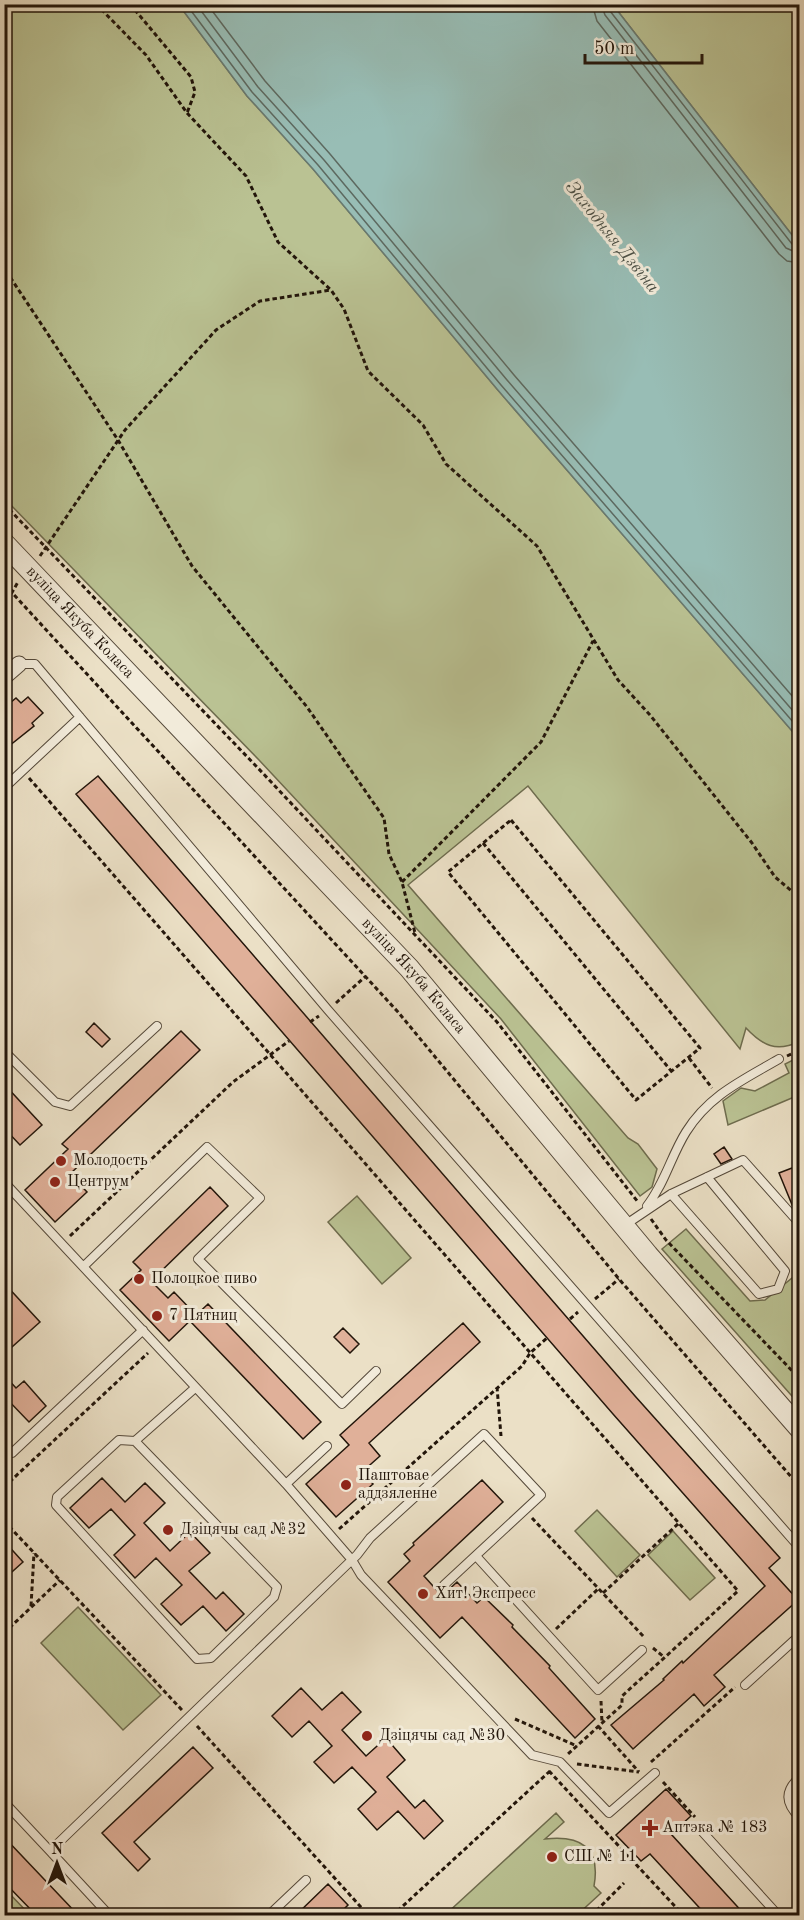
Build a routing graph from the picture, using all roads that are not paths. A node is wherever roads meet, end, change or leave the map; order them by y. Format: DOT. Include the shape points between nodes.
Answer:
graph roads {
  1 [pos="4,543"];
  2 [pos="19,664"];
  3 [pos="4,677"];
  4 [pos="80,717"];
  5 [pos="4,788"];
  6 [pos="157,1026"];
  7 [pos="4,1051"];
  8 [pos="780,1059"];
  9 [pos="707,1177"];
  10 [pos="4,1182"];
  11 [pos="671,1194"];
  12 [pos="645,1209"];
  13 [pos="800,1224"];
  14 [pos="625,1225"];
  15 [pos="84,1266"];
  16 [pos="143,1330"];
  17 [pos="376,1371"];
  18 [pos="195,1388"];
  19 [pos="793,1409"];
  20 [pos="800,1429"];
  21 [pos="135,1441"];
  22 [pos="327,1446"];
  23 [pos="4,1455"];
  24 [pos="285,1485"];
  25 [pos="800,1548"];
  26 [pos="476,1556"];
  27 [pos="352,1560"];
  28 [pos="444,1585"];
  29 [pos="800,1635"];
  30 [pos="642,1650"];
  31 [pos="746,1685"];
  32 [pos="655,1773"];
  33 [pos="800,1777"];
  34 [pos="4,1802"];
  35 [pos="800,1818"];
  36 [pos="698,1827"];
  37 [pos="50,1851"];
  38 [pos="306,1880"];
  39 [pos="110,1916"];
  40 [pos="268,1916"];
  41 [pos="779,1916"];
  1 -- 14 [label="street, вуліца Якуба Коласа" via="409,968"];
  2 -- 3 [label="street"];
  2 -- 4 [label="lane" via="35,664"];
  4 -- 5 [label="lane"];
  4 -- 25 [label="lane" via="328,1010"];
  6 -- 7 [label="lane" via="70,1106 55,1102"];
  8 -- 12 [label="lane" via="717,1094 686,1132 660,1189"];
  9 -- 11 [label="lane"];
  9 -- 11 [label="lane" via="785,1271 778,1288 759,1294"];
  9 -- 13 [label="lane" via="743,1160"];
  10 -- 15 [label="lane"];
  11 -- 12 [label="lane"];
  12 -- 14 [label="lane"];
  14 -- 19 [label="street, вуліца Якуба Коласа"];
  15 -- 16 [label="lane"];
  15 -- 17 [label="lane" via="207,1147 260,1198 198,1259 342,1404"];
  16 -- 18 [label="lane"];
  16 -- 23 [label="lane" via="12,1452"];
  18 -- 21 [label="lane"];
  18 -- 24 [label="lane"];
  19 -- 20 [label="street, вуліца Якуба Коласа"];
  21 -- 21 [label="lane" via="119,1440 57,1497 56,1505 197,1659 211,1658 274,1597 277,1587"];
  22 -- 24 [label="lane"];
  24 -- 27 [label="lane"];
  26 -- 27 [label="lane" via="541,1495 484,1434 370,1538"];
  26 -- 28 [label="lane"];
  26 -- 30 [label="lane" via="598,1690"];
  27 -- 32 [label="lane" via="361,1575 532,1755 560,1762 609,1813"];
  27 -- 37 [label="lane"];
  29 -- 31 [label="lane"];
  33 -- 35 [label="lane" via="787,1797 790,1808"];
  34 -- 37 [label="lane"];
  36 -- 41 [label="lane"];
  37 -- 39 [label="lane"];
  38 -- 40 [label="lane"];
}
